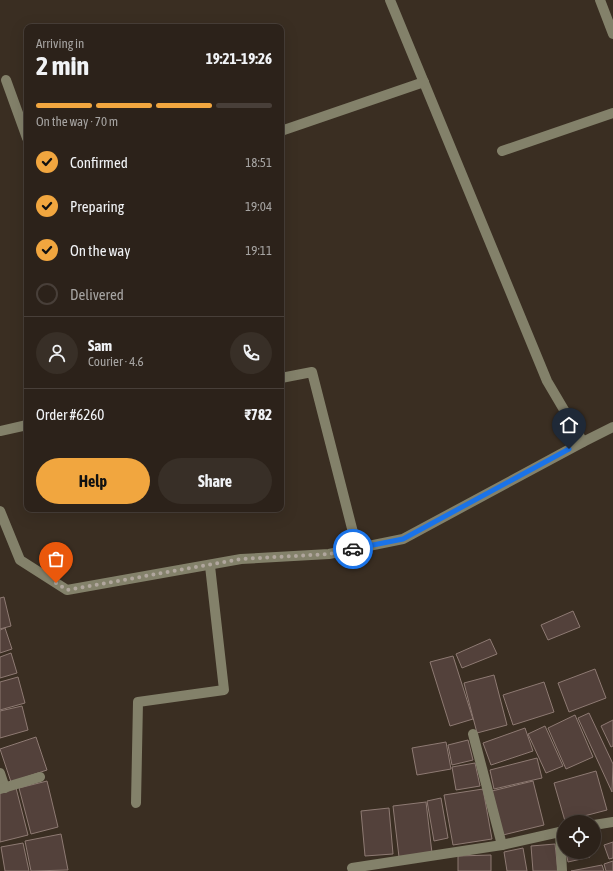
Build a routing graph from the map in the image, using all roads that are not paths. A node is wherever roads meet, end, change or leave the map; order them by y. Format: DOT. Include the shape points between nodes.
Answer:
graph roads {
  1 [pos="390,0"];
  2 [pos="600,0"];
  3 [pos="613,34"];
  4 [pos="6,80"];
  5 [pos="424,82"];
  6 [pos="613,113"];
  7 [pos="24,130"];
  8 [pos="284,130"];
  9 [pos="502,151"];
  10 [pos="284,377"];
  11 [pos="24,427"];
  12 [pos="613,427"];
  13 [pos="0,431"];
  14 [pos="583,442"];
  15 [pos="0,511"];
  16 [pos="357,548"];
  17 [pos="210,566"];
  18 [pos="473,734"];
  19 [pos="0,773"];
  20 [pos="40,778"];
  21 [pos="2,789"];
  22 [pos="136,803"];
  23 [pos="613,822"];
  24 [pos="601,824"];
  25 [pos="557,833"];
  26 [pos="502,845"];
  27 [pos="562,859"];
  28 [pos="352,868"];
  29 [pos="562,871"];
  1 -- 5 [label="street"];
  2 -- 3 [label="street"];
  4 -- 7 [label="street"];
  5 -- 8 [label="street"];
  5 -- 14 [label="street" via="546,381"];
  6 -- 9 [label="street"];
  10 -- 16 [label="street" via="312,372"];
  11 -- 13 [label="street"];
  12 -- 14 [label="street"];
  14 -- 16 [label="street" via="403,539"];
  15 -- 17 [label="street" via="20,560 67,590"];
  16 -- 17 [label="street" via="329,554 241,559"];
  17 -- 22 [label="street" via="224,690 138,702"];
  18 -- 26 [label="street"];
  19 -- 21 [label="street"];
  20 -- 21 [label="street"];
  23 -- 24 [label="street"];
  25 -- 26 [label="street"];
  26 -- 28 [label="street"];
  27 -- 29 [label="street"];
}
